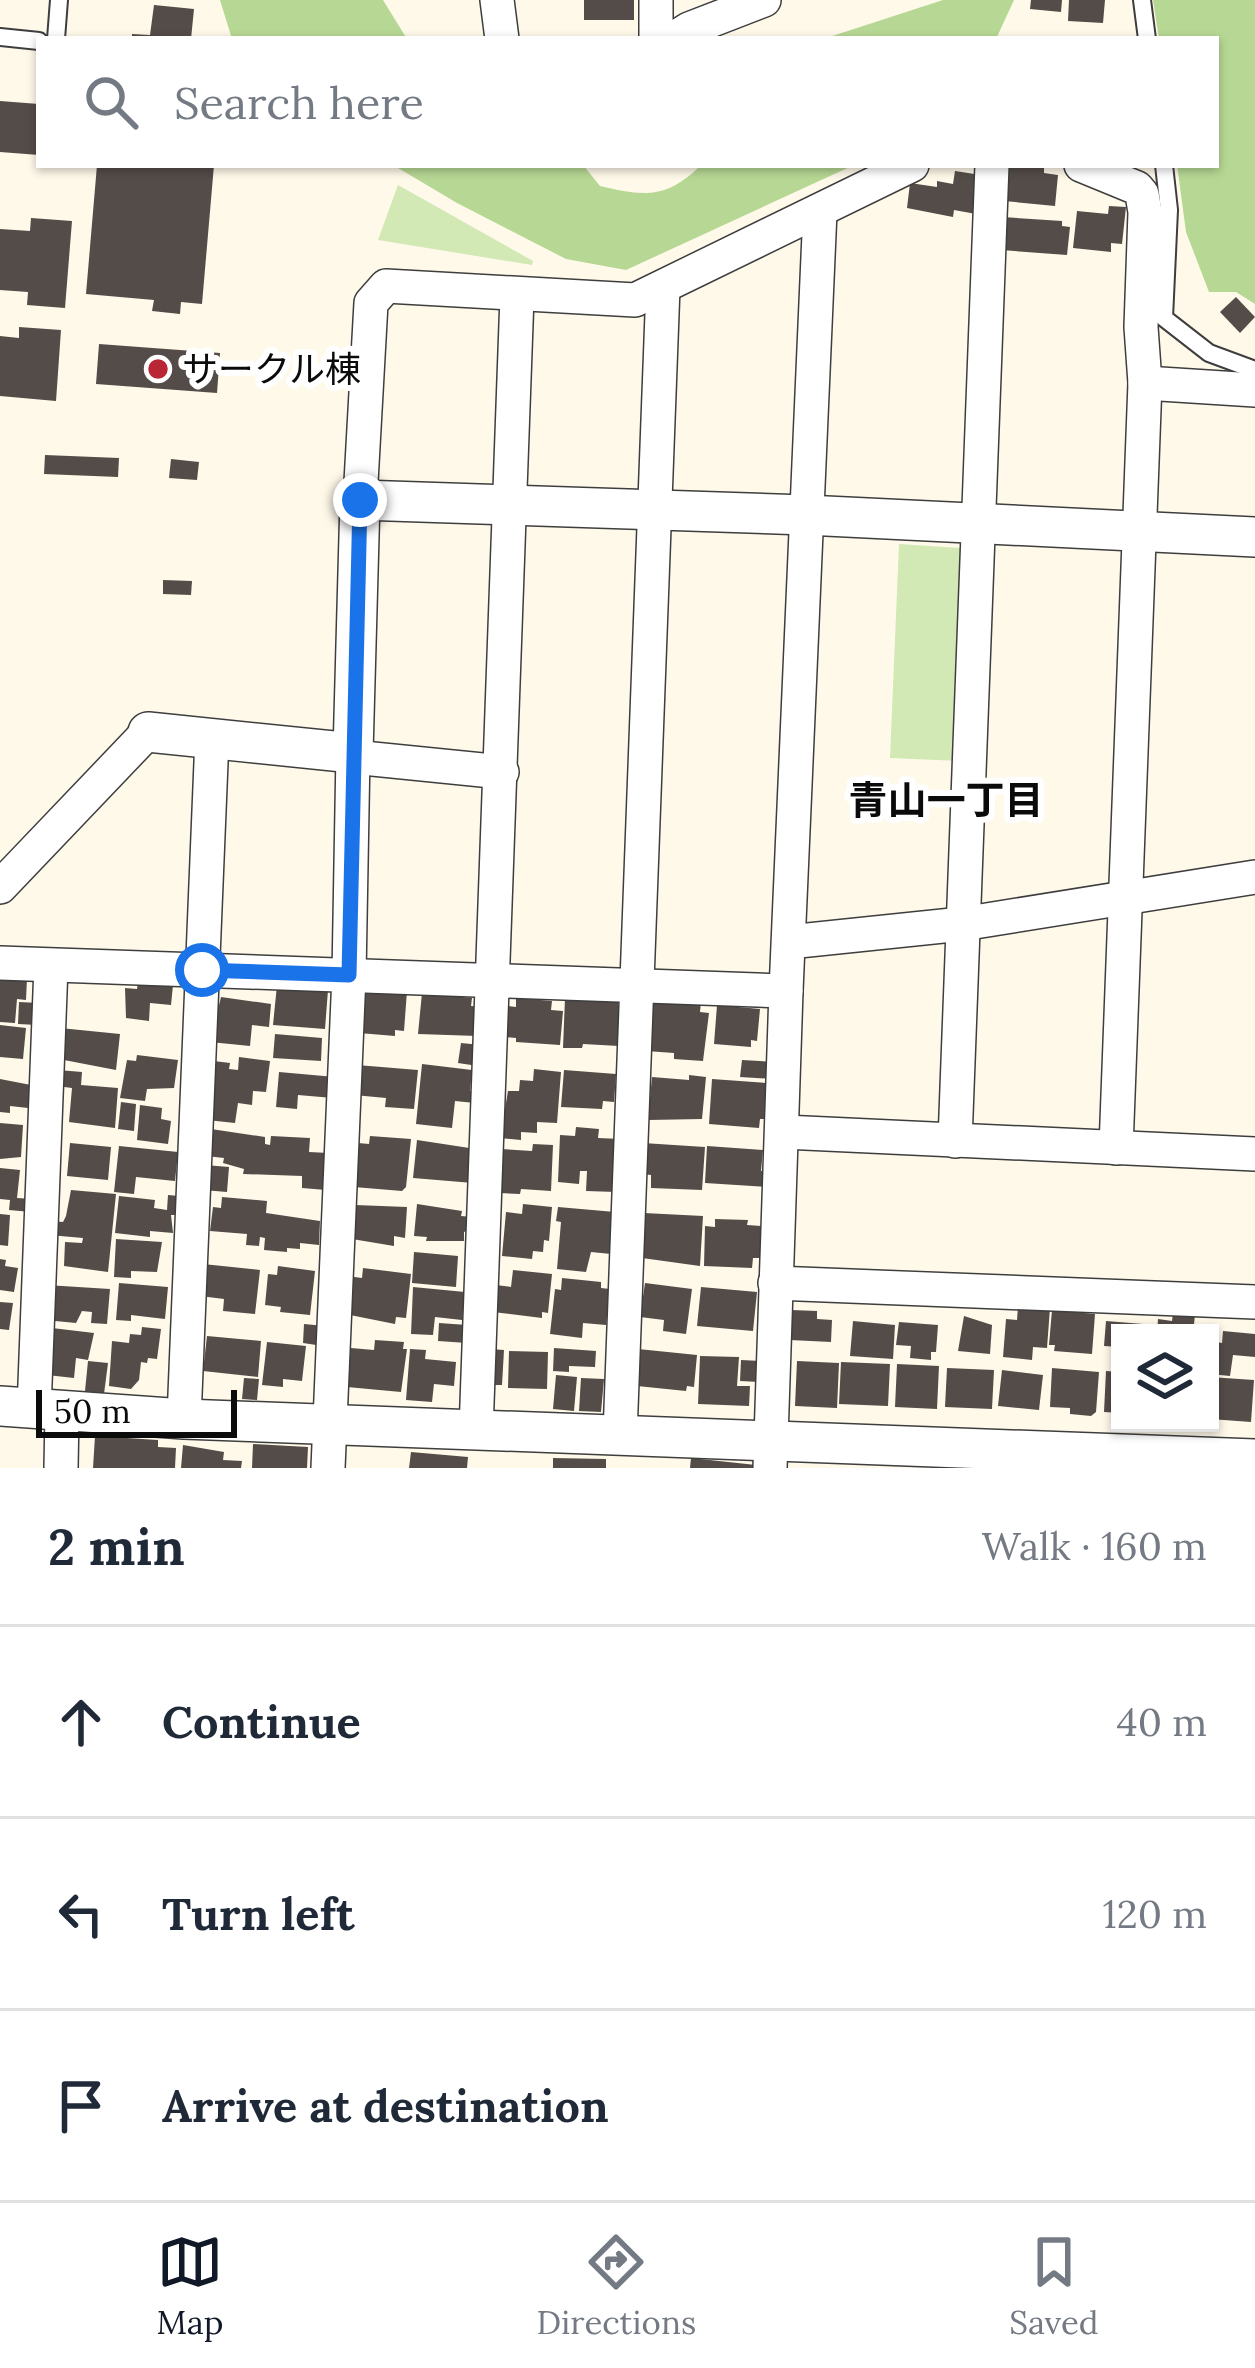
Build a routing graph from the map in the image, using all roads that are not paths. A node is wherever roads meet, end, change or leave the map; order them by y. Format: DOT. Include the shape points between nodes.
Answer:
graph roads {
  1 [pos="59,0"];
  2 [pos="497,0"];
  3 [pos="656,0"];
  4 [pos="764,0"];
  5 [pos="1142,0"];
  6 [pos="56,36"];
  7 [pos="502,36"];
  8 [pos="656,36"];
  9 [pos="677,36"];
  10 [pos="1147,36"];
  11 [pos="0,37"];
  12 [pos="36,40"];
  13 [pos="906,168"];
  14 [pos="992,168"];
  15 [pos="1089,168"];
  16 [pos="1163,168"];
  17 [pos="820,212"];
  18 [pos="663,287"];
  19 [pos="517,296"];
  20 [pos="1255,370"];
  21 [pos="1145,383"];
  22 [pos="1255,390"];
  23 [pos="360,500"];
  24 [pos="512,507"];
  25 [pos="656,510"];
  26 [pos="806,515"];
  27 [pos="980,526"];
  28 [pos="1140,530"];
  29 [pos="1255,537"];
  30 [pos="148,732"];
  31 [pos="212,739"];
  32 [pos="353,755"];
  33 [pos="502,772"];
  34 [pos="1255,878"];
  35 [pos="0,887"];
  36 [pos="1127,896"];
  37 [pos="962,924"];
  38 [pos="789,942"];
  39 [pos="0,963"];
  40 [pos="51,966"];
  41 [pos="202,970"];
  42 [pos="349,975"];
  43 [pos="494,979"];
  44 [pos="636,985"];
  45 [pos="786,992"];
  46 [pos="784,1132"];
  47 [pos="955,1141"];
  48 [pos="1116,1148"];
  49 [pos="1255,1154"];
  50 [pos="775,1283"];
  51 [pos="1255,1302"];
  52 [pos="32,1410"];
  53 [pos="184,1419"];
  54 [pos="329,1425"];
  55 [pos="476,1431"];
  56 [pos="620,1435"];
  57 [pos="771,1455"];
  58 [pos="1255,1459"];
  59 [pos="61,1468"];
  60 [pos="328,1468"];
  1 -- 6 [label="lane"];
  2 -- 7 [label="street"];
  3 -- 8 [label="street"];
  4 -- 9 [label="street"];
  5 -- 10 [label="lane"];
  11 -- 12 [label="lane"];
  13 -- 17 [label="street"];
  14 -- 27 [label="street"];
  15 -- 21 [label="street" via="1142,194"];
  16 -- 20 [label="lane" via="1164,318 1209,353"];
  17 -- 18 [label="street"];
  17 -- 26 [label="street"];
  18 -- 19 [label="street" via="635,300"];
  18 -- 25 [label="street"];
  19 -- 23 [label="street" via="386,286 371,303"];
  19 -- 24 [label="street"];
  21 -- 22 [label="street"];
  21 -- 28 [label="street"];
  23 -- 24 [label="street"];
  23 -- 32 [label="street"];
  24 -- 25 [label="street"];
  24 -- 33 [label="street"];
  25 -- 26 [label="street"];
  25 -- 44 [label="street"];
  26 -- 27 [label="street"];
  26 -- 38 [label="street"];
  27 -- 28 [label="street"];
  27 -- 37 [label="street"];
  28 -- 29 [label="street"];
  28 -- 36 [label="street"];
  30 -- 31 [label="street"];
  30 -- 35 [label="street"];
  31 -- 32 [label="street"];
  31 -- 41 [label="street"];
  32 -- 33 [label="street"];
  32 -- 42 [label="street"];
  33 -- 43 [label="street"];
  34 -- 36 [label="street"];
  36 -- 37 [label="street"];
  36 -- 48 [label="street"];
  37 -- 38 [label="street"];
  37 -- 47 [label="street"];
  38 -- 45 [label="street"];
  39 -- 40 [label="street"];
  40 -- 41 [label="street"];
  40 -- 52 [label="street"];
  41 -- 42 [label="street"];
  41 -- 53 [label="street"];
  42 -- 43 [label="street"];
  42 -- 54 [label="street"];
  43 -- 44 [label="street"];
  43 -- 55 [label="street"];
  44 -- 45 [label="street"];
  44 -- 56 [label="street"];
  45 -- 46 [label="street"];
  46 -- 47 [label="street"];
  46 -- 50 [label="street"];
  47 -- 48 [label="street"];
  48 -- 49 [label="street"];
  50 -- 51 [label="street"];
  50 -- 57 [label="street"];
  52 -- 53 [label="street"];
  52 -- 59 [label="street"];
  53 -- 54 [label="street"];
  54 -- 55 [label="street"];
  54 -- 60 [label="street"];
  55 -- 56 [label="street"];
  56 -- 57 [label="street"];
  57 -- 58 [label="street"];
}
